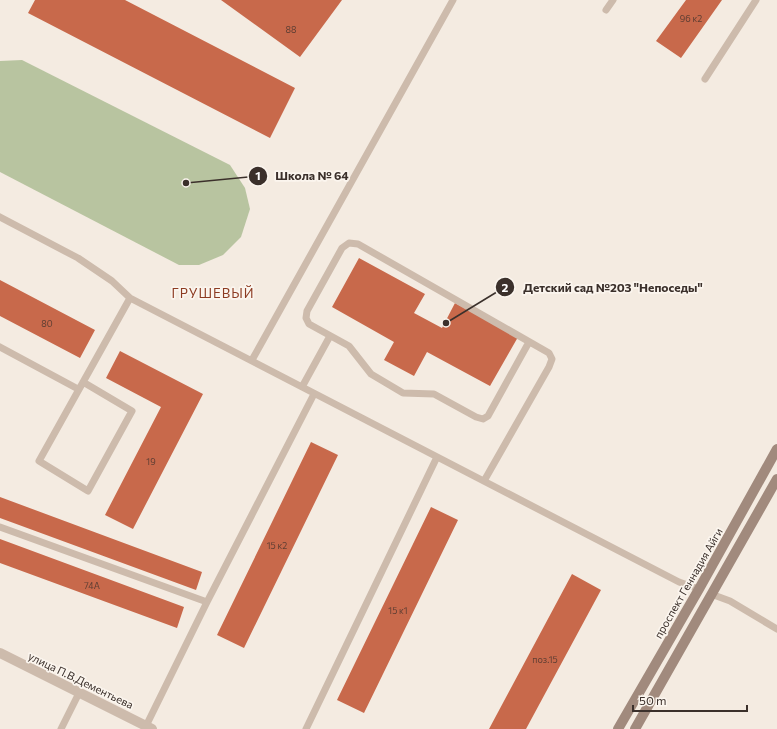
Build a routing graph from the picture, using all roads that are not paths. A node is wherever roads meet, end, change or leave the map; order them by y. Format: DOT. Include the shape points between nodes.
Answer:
graph roads {
  1 [pos="453,0"];
  2 [pos="613,0"];
  3 [pos="756,0"];
  4 [pos="606,10"];
  5 [pos="705,79"];
  6 [pos="0,217"];
  7 [pos="130,298"];
  8 [pos="330,336"];
  9 [pos="529,342"];
  10 [pos="0,347"];
  11 [pos="252,360"];
  12 [pos="82,382"];
  13 [pos="302,387"];
  14 [pos="78,389"];
  15 [pos="314,394"];
  16 [pos="777,449"];
  17 [pos="437,457"];
  18 [pos="777,480"];
  19 [pos="484,481"];
  20 [pos="0,527"];
  21 [pos="698,590"];
  22 [pos="711,594"];
  23 [pos="207,602"];
  24 [pos="777,629"];
  25 [pos="0,653"];
  26 [pos="79,693"];
  27 [pos="149,728"];
  28 [pos="61,729"];
  29 [pos="306,729"];
  30 [pos="618,729"];
  31 [pos="635,729"];
  1 -- 11 [label="lane"];
  2 -- 4 [label="lane"];
  3 -- 5 [label="lane"];
  6 -- 7 [label="lane" via="78,258 112,281"];
  7 -- 11 [label="lane"];
  7 -- 12 [label="lane"];
  8 -- 9 [label="lane" via="349,346 371,374 403,393 434,394 483,419 488,416"];
  8 -- 9 [label="lane" via="309,324 306,318 307,311 342,248 349,243 358,244"];
  8 -- 13 [label="lane"];
  9 -- 19 [label="lane" via="549,353 552,359"];
  10 -- 14 [label="lane"];
  11 -- 13 [label="lane"];
  12 -- 14 [label="lane"];
  12 -- 14 [label="lane" via="132,411 88,491 39,461"];
  13 -- 15 [label="lane"];
  15 -- 17 [label="lane"];
  15 -- 23 [label="lane"];
  16 -- 21 [label="main road, проспект Геннадия Айги"];
  17 -- 19 [label="lane"];
  17 -- 29 [label="lane"];
  18 -- 22 [label="main road"];
  19 -- 21 [label="lane"];
  20 -- 23 [label="lane"];
  21 -- 22 [label="main road"];
  21 -- 30 [label="main road, проспект Геннадия Айги"];
  22 -- 24 [label="lane"];
  22 -- 31 [label="main road"];
  23 -- 27 [label="lane"];
  25 -- 26 [label="street, улица П.В.Дементьева"];
  26 -- 27 [label="street, улица П.В.Дементьева"];
  26 -- 28 [label="lane"];
}
